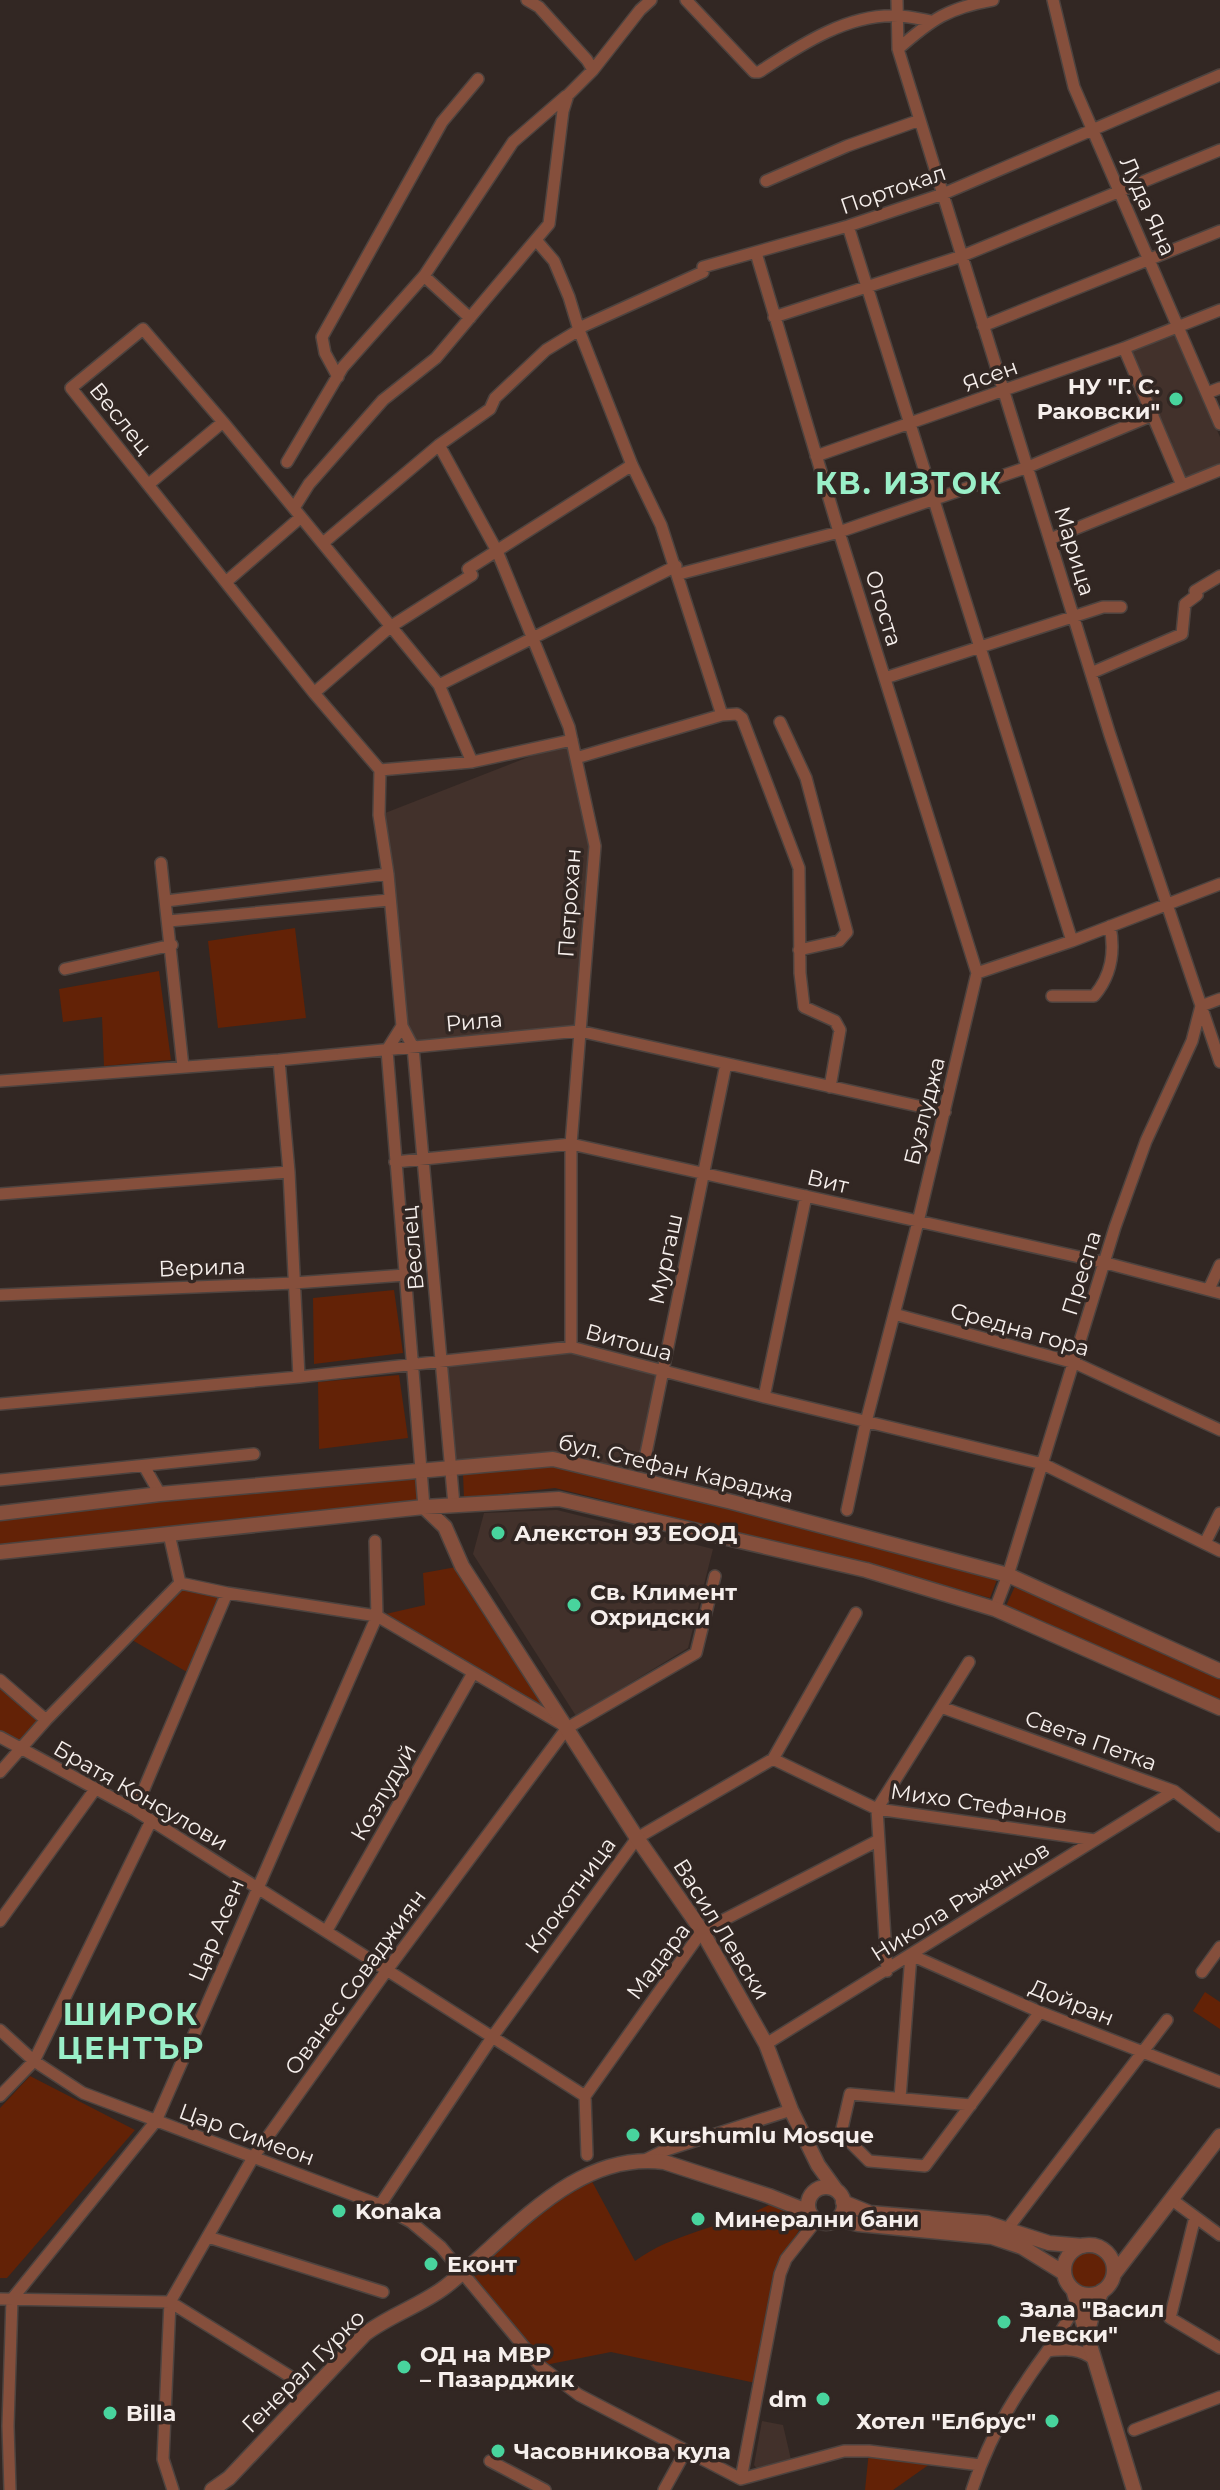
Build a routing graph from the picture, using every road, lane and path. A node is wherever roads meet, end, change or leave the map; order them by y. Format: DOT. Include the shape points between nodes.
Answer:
graph roads {
  1 [pos="527,0"];
  2 [pos="651,0"];
  3 [pos="686,0"];
  4 [pos="897,0"];
  5 [pos="993,0"];
  6 [pos="1053,0"];
  7 [pos="896,15"];
  8 [pos="930,21"];
  9 [pos="898,49"];
  10 [pos="593,70"];
  11 [pos="1220,75"];
  12 [pos="478,79"];
  13 [pos="568,95"];
  14 [pos="920,120"];
  15 [pos="1092,129"];
  16 [pos="1220,150"];
  17 [pos="766,181"];
  18 [pos="1120,192"];
  19 [pos="943,194"];
  20 [pos="848,226"];
  21 [pos="1220,231"];
  22 [pos="536,240"];
  23 [pos="756,253"];
  24 [pos="962,256"];
  25 [pos="1150,260"];
  26 [pos="424,276"];
  27 [pos="868,287"];
  28 [pos="1220,310"];
  29 [pos="774,317"];
  30 [pos="470,318"];
  31 [pos="983,326"];
  32 [pos="1179,327"];
  33 [pos="579,329"];
  34 [pos="1124,348"];
  35 [pos="338,377"];
  36 [pos="1220,388"];
  37 [pos="1005,391"];
  38 [pos="1207,393"];
  39 [pos="1153,415"];
  40 [pos="223,422"];
  41 [pos="911,424"];
  42 [pos="1220,424"];
  43 [pos="439,445"];
  44 [pos="816,456"];
  45 [pos="287,462"];
  46 [pos="632,465"];
  47 [pos="1028,467"];
  48 [pos="1220,470"];
  49 [pos="149,484"];
  50 [pos="1182,485"];
  51 [pos="934,500"];
  52 [pos="298,512"];
  53 [pos="839,532"];
  54 [pos="1050,539"];
  55 [pos="323,543"];
  56 [pos="497,551"];
  57 [pos="677,570"];
  58 [pos="1220,576"];
  59 [pos="227,581"];
  60 [pos="1121,607"];
  61 [pos="1075,618"];
  62 [pos="390,627"];
  63 [pos="533,639"];
  64 [pos="979,648"];
  65 [pos="1091,673"];
  66 [pos="885,678"];
  67 [pos="439,685"];
  68 [pos="314,693"];
  69 [pos="722,715"];
  70 [pos="780,722"];
  71 [pos="572,740"];
  72 [pos="576,758"];
  73 [pos="472,762"];
  74 [pos="380,770"];
  75 [pos="161,863"];
  76 [pos="388,874"];
  77 [pos="1220,884"];
  78 [pos="389,900"];
  79 [pos="166,901"];
  80 [pos="1165,905"];
  81 [pos="169,921"];
  82 [pos="1110,926"];
  83 [pos="1072,941"];
  84 [pos="172,945"];
  85 [pos="799,950"];
  86 [pos="65,969"];
  87 [pos="977,973"];
  88 [pos="1052,996"];
  89 [pos="1220,999"];
  90 [pos="1201,1006"];
  91 [pos="402,1026"];
  92 [pos="579,1031"];
  93 [pos="413,1047"];
  94 [pos="387,1050"];
  95 [pos="279,1060"];
  96 [pos="1220,1062"];
  97 [pos="726,1064"];
  98 [pos="183,1067"];
  99 [pos="0,1081"];
  100 [pos="830,1087"];
  101 [pos="945,1112"];
  102 [pos="571,1144"];
  103 [pos="423,1159"];
  104 [pos="395,1162"];
  105 [pos="289,1172"];
  106 [pos="704,1172"];
  107 [pos="0,1194"];
  108 [pos="806,1196"];
  109 [pos="918,1222"];
  110 [pos="1106,1263"];
  111 [pos="1220,1265"];
  112 [pos="405,1275"];
  113 [pos="294,1283"];
  114 [pos="1215,1291"];
  115 [pos="0,1295"];
  116 [pos="894,1314"];
  117 [pos="571,1347"];
  118 [pos="442,1362"];
  119 [pos="1075,1363"];
  120 [pos="414,1365"];
  121 [pos="662,1371"];
  122 [pos="299,1377"];
  123 [pos="764,1397"];
  124 [pos="0,1404"];
  125 [pos="866,1422"];
  126 [pos="1220,1430"];
  127 [pos="254,1454"];
  128 [pos="644,1463"];
  129 [pos="1043,1464"];
  130 [pos="144,1466"];
  131 [pos="451,1469"];
  132 [pos="422,1472"];
  133 [pos="0,1480"];
  134 [pos="160,1494"];
  135 [pos="454,1505"];
  136 [pos="424,1507"];
  137 [pos="847,1510"];
  138 [pos="0,1513"];
  139 [pos="1220,1513"];
  140 [pos="445,1527"];
  141 [pos="169,1534"];
  142 [pos="375,1541"];
  143 [pos="1205,1543"];
  144 [pos="1220,1551"];
  145 [pos="0,1552"];
  146 [pos="1008,1575"];
  147 [pos="715,1576"];
  148 [pos="180,1583"];
  149 [pos="227,1593"];
  150 [pos="995,1609"];
  151 [pos="856,1613"];
  152 [pos="377,1616"];
  153 [pos="969,1662"];
  154 [pos="1220,1671"];
  155 [pos="473,1673"];
  156 [pos="0,1680"];
  157 [pos="941,1707"];
  158 [pos="1220,1708"];
  159 [pos="46,1720"];
  160 [pos="567,1728"];
  161 [pos="0,1737"];
  162 [pos="21,1748"];
  163 [pos="773,1759"];
  164 [pos="0,1772"];
  165 [pos="96,1788"];
  166 [pos="1174,1791"];
  167 [pos="877,1809"];
  168 [pos="135,1810"];
  169 [pos="151,1821"];
  170 [pos="1220,1826"];
  171 [pos="637,1838"];
  172 [pos="1095,1840"];
  173 [pos="877,1841"];
  174 [pos="257,1887"];
  175 [pos="0,1921"];
  176 [pos="327,1930"];
  177 [pos="702,1931"];
  178 [pos="1220,1947"];
  179 [pos="911,1955"];
  180 [pos="387,1970"];
  181 [pos="887,1971"];
  182 [pos="1202,1972"];
  183 [pos="1040,2012"];
  184 [pos="1167,2020"];
  185 [pos="0,2030"];
  186 [pos="493,2036"];
  187 [pos="766,2044"];
  188 [pos="1144,2052"];
  189 [pos="34,2061"];
  190 [pos="1220,2082"];
  191 [pos="0,2096"];
  192 [pos="585,2096"];
  193 [pos="900,2098"];
  194 [pos="971,2105"];
  195 [pos="791,2110"];
  196 [pos="156,2121"];
  197 [pos="1220,2136"];
  198 [pos="587,2155"];
  199 [pos="254,2156"];
  200 [pos="647,2159"];
  201 [pos="818,2165"];
  202 [pos="812,2194"];
  203 [pos="769,2196"];
  204 [pos="839,2196"];
  205 [pos="1171,2199"];
  206 [pos="380,2205"];
  207 [pos="813,2216"];
  208 [pos="1195,2217"];
  209 [pos="837,2219"];
  210 [pos="1008,2228"];
  211 [pos="1220,2235"];
  212 [pos="208,2237"];
  213 [pos="1137,2243"];
  214 [pos="1083,2246"];
  215 [pos="1102,2248"];
  216 [pos="462,2273"];
  217 [pos="1064,2273"];
  218 [pos="1114,2274"];
  219 [pos="1102,2291"];
  220 [pos="383,2292"];
  221 [pos="1074,2296"];
  222 [pos="6,2299"];
  223 [pos="170,2302"];
  224 [pos="1087,2335"];
  225 [pos="1220,2348"];
  226 [pos="1048,2351"];
  227 [pos="1095,2360"];
  228 [pos="296,2380"];
  229 [pos="1220,2397"];
  230 [pos="4,2426"];
  231 [pos="1134,2430"];
  232 [pos="685,2452"];
  233 [pos="490,2461"];
  234 [pos="980,2465"];
  235 [pos="741,2479"];
  236 [pos="10,2490"];
  237 [pos="173,2490"];
  238 [pos="212,2490"];
  239 [pos="545,2490"];
  240 [pos="664,2490"];
  241 [pos="972,2490"];
  242 [pos="1134,2490"];
  1 -- 10 [label="street"];
  2 -- 10 [label="street"];
  3 -- 7 [label="street" via="754,72 815,35"];
  4 -- 7 [label="street, Марица"];
  5 -- 8 [label="street" via="964,5"];
  6 -- 15 [label="street, Луда Яна" via="1074,87"];
  7 -- 8 [label="street"];
  7 -- 9 [label="street, Марица"];
  8 -- 9 [label="street"];
  9 -- 14 [label="street, Марица"];
  10 -- 13 [label="street"];
  11 -- 15 [label="street, Портокал"];
  12 -- 35 [label="street" via="442,122 322,337"];
  13 -- 22 [label="street" via="549,224"];
  13 -- 26 [label="street" via="513,142"];
  14 -- 17 [label="street"];
  14 -- 19 [label="street, Марица"];
  15 -- 18 [label="street, Луда Яна"];
  15 -- 19 [label="street, Портокал"];
  16 -- 18 [label="street"];
  18 -- 24 [label="street"];
  18 -- 25 [label="street, Луда Яна"];
  19 -- 20 [label="street, Портокал"];
  19 -- 24 [label="street, Марица"];
  20 -- 23 [label="street, Портокал"];
  20 -- 27 [label="street"];
  21 -- 25 [label="street"];
  22 -- 30 [label="street"];
  22 -- 33 [label="street" via="554,261"];
  23 -- 29 [label="street, Огоста"];
  23 -- 33 [label="street, Портокал" via="703,267 703,272"];
  24 -- 27 [label="street"];
  24 -- 31 [label="street, Марица"];
  25 -- 31 [label="street"];
  25 -- 32 [label="street, Луда Яна"];
  26 -- 30 [label="street"];
  26 -- 35 [label="street"];
  27 -- 29 [label="street"];
  27 -- 41 [label="street"];
  28 -- 32 [label="street, Ясен"];
  29 -- 44 [label="street, Огоста"];
  30 -- 52 [label="street" via="436,358 383,400 309,484"];
  31 -- 37 [label="street, Марица"];
  32 -- 34 [label="street, Ясен"];
  32 -- 38 [label="street, Луда Яна"];
  33 -- 43 [label="street, Портокал" via="546,350 490,409"];
  33 -- 46 [label="street"];
  34 -- 37 [label="street, Ясен"];
  34 -- 39 [label="street"];
  35 -- 45 [label="street"];
  36 -- 38 [label="street"];
  37 -- 41 [label="street, Ясен"];
  37 -- 47 [label="street, Марица"];
  38 -- 42 [label="street, Луда Яна"];
  39 -- 47 [label="street"];
  39 -- 50 [label="street"];
  40 -- 49 [label="street"];
  40 -- 49 [label="street, Веслец" via="143,329 71,388"];
  40 -- 52 [label="street, Веслец"];
  41 -- 44 [label="street, Ясен"];
  41 -- 51 [label="street"];
  43 -- 55 [label="street, Портокал"];
  43 -- 56 [label="street, Петрохан"];
  44 -- 53 [label="street, Огоста"];
  46 -- 56 [label="street"];
  46 -- 57 [label="street"];
  47 -- 51 [label="street"];
  47 -- 54 [label="street, Марица"];
  48 -- 50 [label="street"];
  49 -- 59 [label="street, Веслец"];
  50 -- 54 [label="street"];
  51 -- 53 [label="street"];
  51 -- 64 [label="street"];
  52 -- 55 [label="street, Веслец"];
  52 -- 59 [label="street"];
  53 -- 57 [label="street"];
  53 -- 66 [label="street, Огоста"];
  54 -- 61 [label="street, Марица"];
  55 -- 62 [label="street, Веслец"];
  56 -- 62 [label="street" via="468,569 472,575"];
  56 -- 63 [label="street, Петрохан"];
  57 -- 63 [label="street"];
  57 -- 69 [label="street"];
  58 -- 65 [label="street" via="1185,604 1182,634"];
  59 -- 68 [label="street, Веслец"];
  60 -- 61 [label="street" via="1103,607"];
  61 -- 64 [label="street"];
  61 -- 65 [label="street, Марица"];
  62 -- 67 [label="street, Веслец"];
  62 -- 68 [label="street"];
  63 -- 67 [label="street"];
  63 -- 71 [label="street, Петрохан"];
  64 -- 66 [label="street"];
  64 -- 83 [label="street"];
  65 -- 80 [label="street, Марица"];
  66 -- 87 [label="street, Огоста"];
  67 -- 73 [label="street, Веслец"];
  68 -- 74 [label="street, Веслец"];
  69 -- 72 [label="street"];
  69 -- 85 [label="street" via="742,718 799,868"];
  70 -- 85 [label="street" via="806,778 847,932 839,941"];
  71 -- 72 [label="street, Петрохан"];
  71 -- 73 [label="street"];
  72 -- 92 [label="street, Петрохан" via="595,846"];
  73 -- 74 [label="street"];
  74 -- 76 [label="street, Веслец" via="379,815"];
  75 -- 79 [label="street"];
  76 -- 78 [label="street, Веслец"];
  76 -- 79 [label="street"];
  77 -- 80 [label="street"];
  78 -- 81 [label="street"];
  78 -- 91 [label="street, Веслец"];
  79 -- 81 [label="street"];
  80 -- 82 [label="street"];
  80 -- 90 [label="street, Марица"];
  81 -- 84 [label="street"];
  82 -- 83 [label="street"];
  82 -- 88 [label="street" via="1114,946 1103,986 1094,996"];
  83 -- 87 [label="street"];
  84 -- 86 [label="street"];
  84 -- 98 [label="street"];
  85 -- 100 [label="street" via="804,1007 835,1021 840,1030"];
  87 -- 101 [label="street, Бузлуджа"];
  89 -- 90 [label="street"];
  90 -- 96 [label="street, Марица"];
  90 -- 110 [label="street, Преспа" via="1192,1041 1146,1141"];
  91 -- 93 [label="street, Веслец"];
  91 -- 94 [label="street"];
  92 -- 93 [label="street, Рила"];
  92 -- 97 [label="street, Рила"];
  92 -- 102 [label="street, Петрохан"];
  93 -- 94 [label="street, Рила"];
  93 -- 103 [label="street, Веслец"];
  94 -- 95 [label="street, Рила"];
  94 -- 104 [label="street, Веслец"];
  95 -- 98 [label="street, Рила"];
  95 -- 105 [label="street"];
  97 -- 100 [label="street, Рила"];
  97 -- 106 [label="street, Мургаш"];
  98 -- 99 [label="street, Рила"];
  100 -- 101 [label="street, Рила"];
  101 -- 109 [label="street, Бузлуджа"];
  102 -- 103 [label="street, Вит"];
  102 -- 106 [label="street, Вит"];
  102 -- 117 [label="street, Петрохан"];
  103 -- 104 [label="street, Вит"];
  103 -- 118 [label="street, Веслец"];
  104 -- 112 [label="street, Веслец"];
  105 -- 107 [label="street"];
  105 -- 113 [label="street"];
  106 -- 108 [label="street, Вит"];
  106 -- 121 [label="street, Мургаш"];
  108 -- 109 [label="street, Вит"];
  108 -- 123 [label="street"];
  109 -- 110 [label="street, Вит"];
  109 -- 116 [label="street, Бузлуджа"];
  110 -- 114 [label="street, Вит"];
  110 -- 119 [label="street, Преспа"];
  111 -- 114 [label="street"];
  112 -- 113 [label="street, Верила"];
  112 -- 120 [label="street, Веслец"];
  113 -- 115 [label="street, Верила"];
  113 -- 122 [label="street"];
  116 -- 119 [label="street, Средна гора"];
  116 -- 125 [label="street, Бузлуджа"];
  117 -- 118 [label="street, Витоша"];
  117 -- 121 [label="street, Витоша"];
  118 -- 120 [label="street, Витоша"];
  118 -- 131 [label="street, Веслец"];
  119 -- 126 [label="street, Средна гора"];
  119 -- 129 [label="street, Преспа"];
  120 -- 122 [label="street, Витоша"];
  120 -- 132 [label="street, Веслец"];
  121 -- 123 [label="street, Витоша"];
  121 -- 128 [label="street, Мургаш"];
  122 -- 124 [label="street, Витоша"];
  123 -- 125 [label="street, Витоша"];
  125 -- 129 [label="street, Витоша"];
  125 -- 137 [label="street, Бузлуджа"];
  127 -- 130 [label="street"];
  129 -- 143 [label="street, Витоша"];
  129 -- 146 [label="street, Преспа"];
  130 -- 133 [label="street"];
  130 -- 134 [label="street"];
  131 -- 132 [label="street, бул. Стефан Караджа"];
  131 -- 135 [label="street, Веслец"];
  131 -- 146 [label="street, бул. Стефан Караджа" via="553,1459"];
  132 -- 134 [label="street, бул. Стефан Караджа"];
  132 -- 136 [label="street, Веслец"];
  134 -- 138 [label="street, бул. Стефан Караджа"];
  135 -- 136 [label="street"];
  135 -- 140 [label="street"];
  135 -- 150 [label="street" via="559,1499 866,1570"];
  136 -- 140 [label="street"];
  136 -- 141 [label="street"];
  139 -- 143 [label="street"];
  140 -- 160 [label="street, Васил Левски" via="462,1566"];
  141 -- 145 [label="street"];
  141 -- 148 [label="street"];
  142 -- 152 [label="street, Цар Асен"];
  143 -- 144 [label="street, Витоша"];
  146 -- 150 [label="street, Преспа"];
  146 -- 154 [label="street, бул. Стефан Караджа"];
  147 -- 160 [label="street, Ованес Соваджиян" via="696,1653"];
  148 -- 149 [label="street, Васил Левски"];
  148 -- 159 [label="street"];
  149 -- 152 [label="street, Васил Левски"];
  149 -- 168 [label="street"];
  150 -- 158 [label="street"];
  151 -- 163 [label="street"];
  152 -- 155 [label="street, Васил Левски"];
  152 -- 174 [label="street, Цар Асен"];
  153 -- 157 [label="street"];
  155 -- 160 [label="street, Васил Левски"];
  155 -- 176 [label="street, Козлудуй"];
  156 -- 159 [label="street"];
  157 -- 166 [label="street, Света Петка"];
  157 -- 167 [label="street"];
  159 -- 162 [label="street"];
  160 -- 171 [label="street, Васил Левски"];
  160 -- 180 [label="street, Ованес Соваджиян"];
  161 -- 162 [label="street, Братя Консулови"];
  162 -- 164 [label="street"];
  162 -- 165 [label="street, Братя Консулови"];
  163 -- 167 [label="street, Михо Стефанов"];
  163 -- 171 [label="street, Клокотница"];
  165 -- 168 [label="street, Братя Консулови"];
  165 -- 175 [label="street"];
  166 -- 170 [label="street, Света Петка"];
  166 -- 172 [label="street, Никола Ръжанков"];
  167 -- 172 [label="street, Михо Стефанов"];
  167 -- 173 [label="street"];
  168 -- 169 [label="street, Братя Консулови"];
  169 -- 174 [label="street, Братя Консулови"];
  169 -- 189 [label="street"];
  171 -- 177 [label="street, Васил Левски"];
  171 -- 186 [label="street, Клокотница"];
  172 -- 179 [label="street, Никола Ръжанков"];
  173 -- 177 [label="street, Мадара"];
  173 -- 181 [label="street"];
  174 -- 176 [label="street, Братя Консулови"];
  174 -- 196 [label="street, Цар Асен"];
  176 -- 180 [label="street, Братя Консулови"];
  177 -- 187 [label="street, Васил Левски"];
  177 -- 192 [label="street, Мадара"];
  178 -- 182 [label="street"];
  179 -- 181 [label="street, Никола Ръжанков"];
  179 -- 183 [label="street, Дойран"];
  179 -- 193 [label="street"];
  180 -- 186 [label="street, Братя Консулови"];
  180 -- 199 [label="street, Ованес Соваджиян"];
  181 -- 187 [label="street, Никола Ръжанков"];
  183 -- 188 [label="street, Дойран"];
  183 -- 194 [label="street"];
  184 -- 188 [label="street"];
  185 -- 189 [label="street, Цар Симеон"];
  186 -- 192 [label="street, Братя Консулови"];
  186 -- 206 [label="street, Клокотница"];
  187 -- 195 [label="street, Васил Левски"];
  188 -- 190 [label="street, Дойран"];
  188 -- 210 [label="street"];
  189 -- 191 [label="street"];
  189 -- 196 [label="street, Цар Симеон" via="83,2093"];
  192 -- 198 [label="street"];
  193 -- 194 [label="street"];
  193 -- 194 [label="street" via="850,2094 841,2133 869,2161 925,2166"];
  195 -- 200 [label="street"];
  195 -- 201 [label="street, Васил Левски"];
  196 -- 199 [label="street, Цар Симеон"];
  196 -- 222 [label="street, Цар Асен"];
  197 -- 205 [label="street"];
  199 -- 206 [label="street, Цар Симеон"];
  199 -- 212 [label="street, Ованес Соваджиян"];
  200 -- 203 [label="street, Генерал Гурко"];
  200 -- 216 [label="street, Генерал Гурко" via="588,2174 563,2188"];
  201 -- 202 [label="street"];
  201 -- 204 [label="street, Васил Левски"];
  202 -- 203 [label="street"];
  202 -- 204 [label="street" via="825,2187"];
  202 -- 207 [label="street"];
  203 -- 207 [label="street, Генерал Гурко"];
  204 -- 209 [label="street" via="842,2211"];
  204 -- 210 [label="street" via="870,2213"];
  205 -- 208 [label="street"];
  205 -- 213 [label="street"];
  206 -- 216 [label="street, Цар Симеон" via="421,2230"];
  207 -- 209 [label="street" via="825,2223"];
  207 -- 235 [label="street" via="780,2274"];
  208 -- 211 [label="street"];
  208 -- 225 [label="street" via="1170,2318"];
  209 -- 217 [label="street" via="992,2237 1022,2247"];
  210 -- 214 [label="street" via="1049,2243"];
  212 -- 220 [label="street"];
  212 -- 223 [label="street, Ованес Соваджиян"];
  213 -- 215 [label="street"];
  213 -- 218 [label="street"];
  214 -- 215 [label="street"];
  214 -- 217 [label="street" via="1071,2253"];
  215 -- 218 [label="street" via="1112,2259"];
  216 -- 232 [label="street, Цар Симеон" via="540,2366 579,2395"];
  216 -- 238 [label="street, Генерал Гурко" via="365,2334"];
  217 -- 221 [label="street"];
  218 -- 219 [label="street"];
  219 -- 221 [label="street"];
  219 -- 224 [label="street"];
  221 -- 224 [label="street"];
  221 -- 226 [label="street" via="1062,2333"];
  222 -- 223 [label="street"];
  222 -- 230 [label="street"];
  223 -- 228 [label="street"];
  223 -- 237 [label="street, Ованес Соваджиян" via="163,2459"];
  224 -- 227 [label="street"];
  226 -- 227 [label="street" via="1074,2349"];
  226 -- 234 [label="street"];
  227 -- 242 [label="street"];
  229 -- 231 [label="street"];
  230 -- 236 [label="street"];
  232 -- 235 [label="street, Цар Симеон"];
  232 -- 240 [label="street"];
  233 -- 239 [label="street"];
  234 -- 235 [label="street" via="844,2451"];
  234 -- 241 [label="street"];
}
